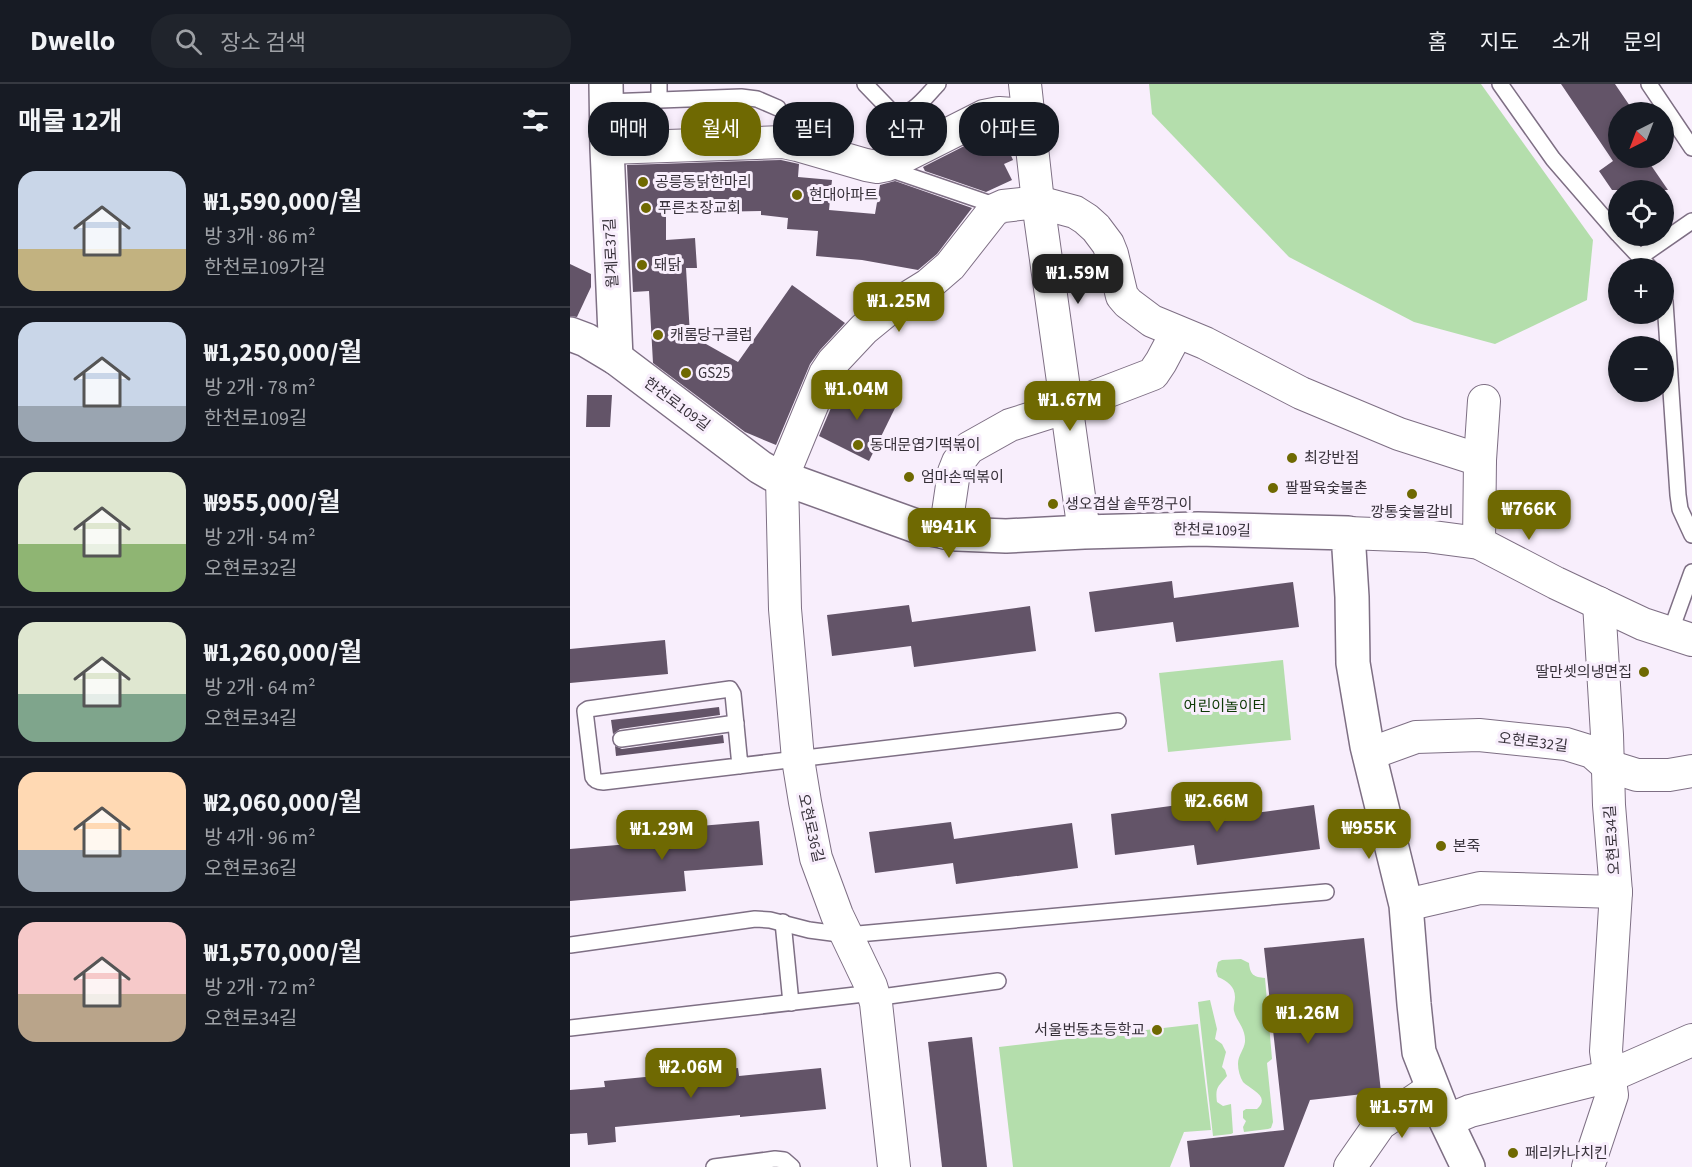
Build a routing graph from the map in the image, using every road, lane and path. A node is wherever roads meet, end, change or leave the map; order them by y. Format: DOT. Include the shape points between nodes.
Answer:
graph roads {
  1 [pos="659,84"];
  2 [pos="748,84"];
  3 [pos="865,84"];
  4 [pos="938,84"];
  5 [pos="1025,84"];
  6 [pos="1500,84"];
  7 [pos="1649,84"];
  8 [pos="606,93"];
  9 [pos="734,98"];
  10 [pos="658,100"];
  11 [pos="1027,102"];
  12 [pos="773,106"];
  13 [pos="959,128"];
  14 [pos="669,146"];
  15 [pos="1692,148"];
  16 [pos="607,156"];
  17 [pos="1033,156"];
  18 [pos="882,166"];
  19 [pos="1038,202"];
  20 [pos="1000,207"];
  21 [pos="1692,221"];
  22 [pos="1608,222"];
  23 [pos="1629,246"];
  24 [pos="1640,258"];
  25 [pos="1651,258"];
  26 [pos="1666,324"];
  27 [pos="1177,332"];
  28 [pos="570,334"];
  29 [pos="616,357"];
  30 [pos="1484,401"];
  31 [pos="1067,407"];
  32 [pos="1480,460"];
  33 [pos="782,478"];
  34 [pos="945,532"];
  35 [pos="1084,532"];
  36 [pos="1348,533"];
  37 [pos="1692,535"];
  38 [pos="1479,543"];
  39 [pos="1692,572"];
  40 [pos="1599,603"];
  41 [pos="1681,637"];
  42 [pos="1118,721"];
  43 [pos="736,723"];
  44 [pos="621,739"];
  45 [pos="1369,754"];
  46 [pos="798,759"];
  47 [pos="740,766"];
  48 [pos="1608,766"];
  49 [pos="1692,771"];
  50 [pos="1326,892"];
  51 [pos="1616,892"];
  52 [pos="1406,905"];
  53 [pos="783,922"];
  54 [pos="847,935"];
  55 [pos="570,945"];
  56 [pos="998,981"];
  57 [pos="873,996"];
  58 [pos="791,1003"];
  59 [pos="570,1028"];
  60 [pos="1692,1040"];
  61 [pos="1610,1076"];
  62 [pos="1433,1088"];
  63 [pos="1446,1121"];
  64 [pos="714,1167"];
  65 [pos="792,1167"];
  66 [pos="894,1167"];
  67 [pos="1350,1167"];
  68 [pos="1468,1167"];
  69 [pos="1588,1167"];
  1 -- 10 [label="lane"];
  2 -- 9 [label="lane"];
  3 -- 4 [label="lane" via="893,112 906,114"];
  5 -- 11 [label="street"];
  6 -- 22 [label="lane" via="1553,159"];
  7 -- 15 [label="lane"];
  8 -- 10 [label="lane"];
  9 -- 10 [label="lane"];
  9 -- 12 [label="lane" via="757,99"];
  13 -- 18 [label="street"];
  14 -- 18 [label="street" via="783,142"];
  16 -- 29 [label="street, 월계로37길"];
  17 -- 19 [label="street"];
  18 -- 20 [label="lane"];
  19 -- 20 [label="street"];
  19 -- 27 [label="street" via="1075,212 1096,228 1112,254 1122,296 1152,321"];
  19 -- 31 [label="street"];
  20 -- 33 [label="street" via="950,266 864,329 833,362"];
  21 -- 25 [label="lane"];
  23 -- 24 [label="lane"];
  26 -- 37 [label="lane" via="1678,495"];
  27 -- 31 [label="street" via="1153,374"];
  27 -- 32 [label="street" via="1301,393 1400,434"];
  28 -- 29 [label="street, 한천로109길"];
  29 -- 33 [label="street, 한천로109길" via="760,466"];
  30 -- 32 [label="street"];
  31 -- 34 [label="street" via="1010,425 969,448 954,472"];
  31 -- 35 [label="street"];
  32 -- 38 [label="street"];
  33 -- 34 [label="street, 한천로109길"];
  33 -- 46 [label="street, 오현로36길" via="785,609"];
  34 -- 35 [label="street, 한천로109길" via="1006,536"];
  35 -- 36 [label="street, 한천로109길" via="1198,529"];
  36 -- 38 [label="street, 한천로109길"];
  36 -- 45 [label="street" via="1353,663"];
  38 -- 40 [label="street, 한천로109길"];
  39 -- 41 [label="lane"];
  40 -- 41 [label="street, 한천로109길"];
  40 -- 48 [label="street, 오현로34길"];
  42 -- 46 [label="lane"];
  43 -- 44 [label="lane"];
  43 -- 47 [label="lane"];
  43 -- 47 [label="lane" via="733,692 727,689 588,709 584,715 593,777 599,783"];
  45 -- 48 [label="street, 오현로32길" via="1416,737 1479,735 1566,744 1592,752"];
  45 -- 52 [label="street"];
  46 -- 47 [label="lane"];
  46 -- 54 [label="street, 오현로36길" via="816,858"];
  48 -- 49 [label="street, 오현로32길" via="1637,775"];
  48 -- 51 [label="street, 오현로34길"];
  50 -- 54 [label="lane"];
  51 -- 52 [label="street" via="1480,888"];
  51 -- 61 [label="street, 오현로34길" via="1606,1051"];
  52 -- 62 [label="street" via="1419,1052"];
  53 -- 54 [label="lane"];
  53 -- 55 [label="lane" via="755,919"];
  53 -- 58 [label="lane"];
  54 -- 57 [label="street, 오현로36길"];
  56 -- 57 [label="lane"];
  57 -- 58 [label="lane"];
  57 -- 66 [label="street, 오현로36길"];
  58 -- 59 [label="lane"];
  60 -- 61 [label="street"];
  61 -- 63 [label="street" via="1470,1111"];
  61 -- 69 [label="street, 오현로34길" via="1612,1095"];
  62 -- 63 [label="street"];
  62 -- 67 [label="street" via="1380,1124"];
  63 -- 68 [label="street"];
  64 -- 65 [label="lane" via="775,1159"];
}
